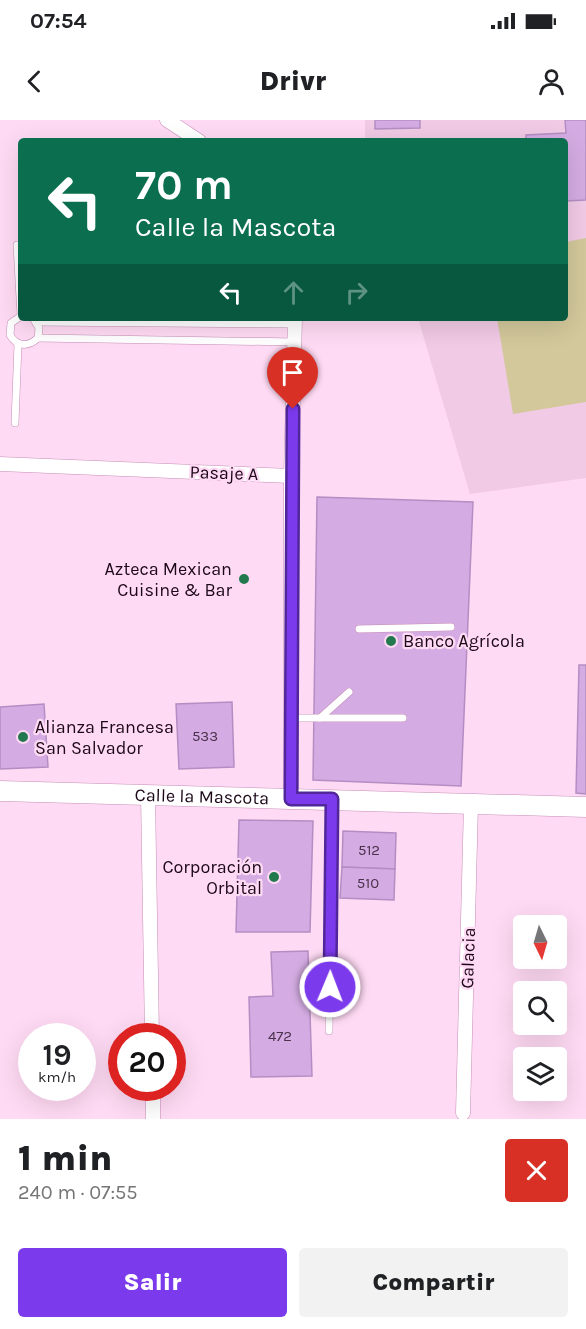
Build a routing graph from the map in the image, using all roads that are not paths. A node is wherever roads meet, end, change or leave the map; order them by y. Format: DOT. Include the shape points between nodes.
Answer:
graph roads {
  1 [pos="167,120"];
  2 [pos="194,138"];
  3 [pos="17,245"];
  4 [pos="18,263"];
  5 [pos="18,318"];
  6 [pos="35,321"];
  7 [pos="295,321"];
  8 [pos="38,338"];
  9 [pos="295,342"];
  10 [pos="18,344"];
  11 [pos="15,423"];
  12 [pos="0,464"];
  13 [pos="291,476"];
  14 [pos="452,627"];
  15 [pos="359,630"];
  16 [pos="349,692"];
  17 [pos="291,718"];
  18 [pos="320,718"];
  19 [pos="403,718"];
  20 [pos="0,791"];
  21 [pos="148,796"];
  22 [pos="291,799"];
  23 [pos="332,799"];
  24 [pos="471,804"];
  25 [pos="586,807"];
  26 [pos="152,1023"];
  27 [pos="329,1031"];
  28 [pos="153,1101"];
  29 [pos="463,1113"];
  30 [pos="153,1119"];
  1 -- 2 [label="street"];
  3 -- 4 [label="lane"];
  5 -- 10 [label="lane" via="10,328 10,335"];
  6 -- 8 [label="lane"];
  7 -- 9 [label="street"];
  8 -- 9 [label="lane"];
  8 -- 10 [label="lane" via="29,344"];
  9 -- 13 [label="street"];
  10 -- 11 [label="lane"];
  12 -- 13 [label="street, Pasaje A"];
  13 -- 17 [label="street"];
  14 -- 15 [label="lane"];
  16 -- 18 [label="lane"];
  17 -- 18 [label="lane"];
  17 -- 22 [label="street"];
  18 -- 19 [label="lane"];
  20 -- 21 [label="main road, Calle la Mascota"];
  21 -- 22 [label="main road, Calle la Mascota"];
  21 -- 26 [label="street"];
  22 -- 23 [label="main road, Calle la Mascota"];
  23 -- 24 [label="main road, Calle la Mascota"];
  23 -- 27 [label="lane"];
  24 -- 25 [label="main road, Calle la Mascota"];
  24 -- 29 [label="street, Galacia"];
  28 -- 30 [label="street"];
}
